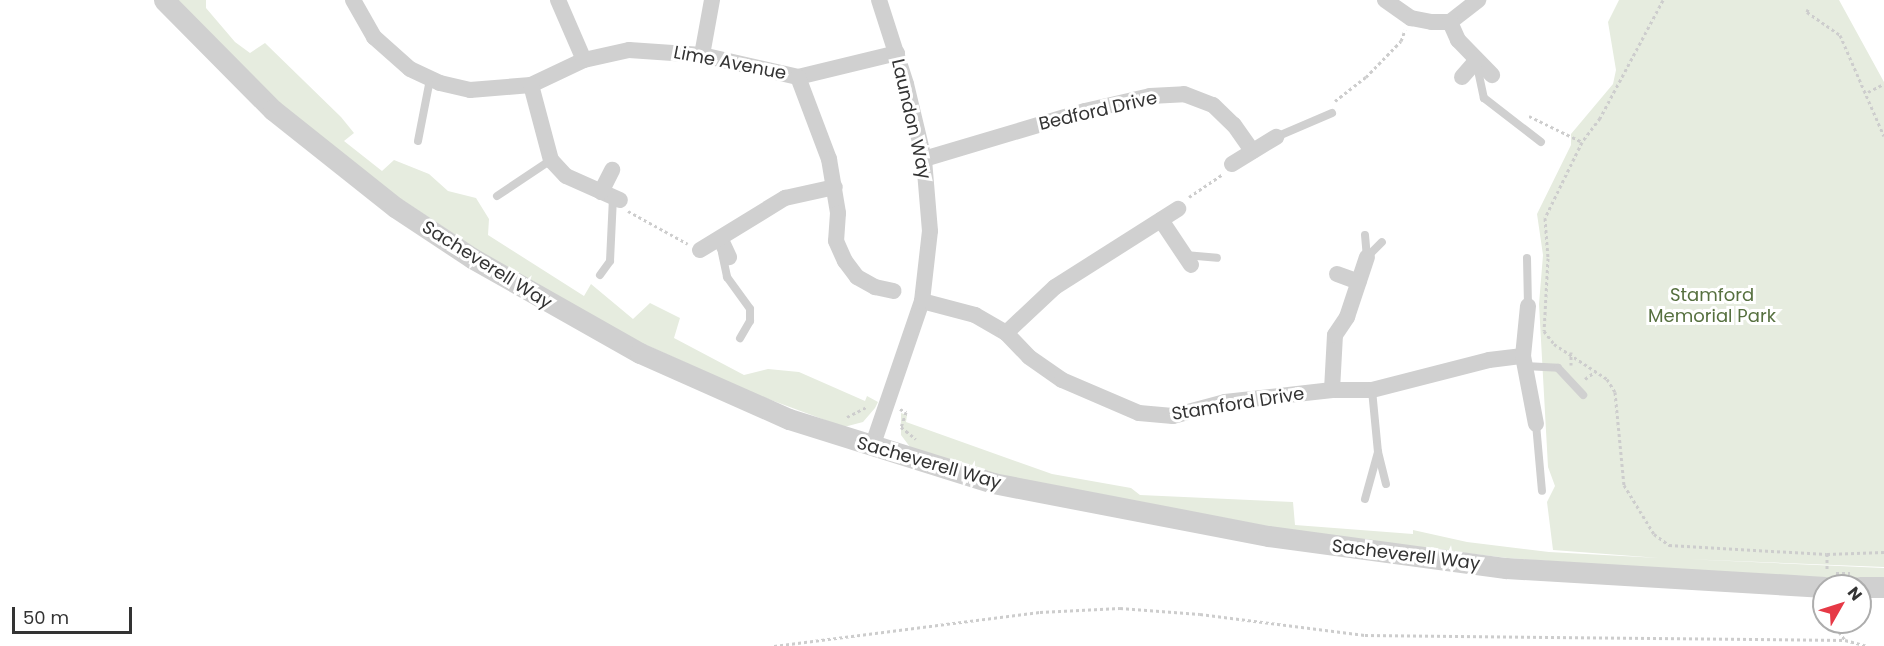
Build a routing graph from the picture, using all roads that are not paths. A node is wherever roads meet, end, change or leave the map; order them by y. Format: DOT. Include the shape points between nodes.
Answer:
graph roads {
  1 [pos="164,0"];
  2 [pos="353,0"];
  3 [pos="558,0"];
  4 [pos="712,0"];
  5 [pos="879,0"];
  6 [pos="1385,0"];
  7 [pos="1478,0"];
  8 [pos="1450,21"];
  9 [pos="897,53"];
  10 [pos="702,55"];
  11 [pos="584,60"];
  12 [pos="1476,61"];
  13 [pos="1492,75"];
  14 [pos="798,77"];
  15 [pos="1462,77"];
  16 [pos="430,79"];
  17 [pos="531,85"];
  18 [pos="1332,114"];
  19 [pos="1276,137"];
  20 [pos="418,141"];
  21 [pos="1541,142"];
  22 [pos="1252,151"];
  23 [pos="924,159"];
  24 [pos="551,160"];
  25 [pos="1232,164"];
  26 [pos="612,170"];
  27 [pos="835,187"];
  28 [pos="497,196"];
  29 [pos="612,196"];
  30 [pos="1178,209"];
  31 [pos="1161,220"];
  32 [pos="1365,235"];
  33 [pos="721,240"];
  34 [pos="1382,242"];
  35 [pos="700,250"];
  36 [pos="729,257"];
  37 [pos="1367,257"];
  38 [pos="1217,258"];
  39 [pos="1527,258"];
  40 [pos="1188,260"];
  41 [pos="1337,274"];
  42 [pos="600,275"];
  43 [pos="1359,282"];
  44 [pos="894,291"];
  45 [pos="922,301"];
  46 [pos="1528,306"];
  47 [pos="1006,333"];
  48 [pos="740,338"];
  49 [pos="1524,361"];
  50 [pos="1332,390"];
  51 [pos="1372,390"];
  52 [pos="1583,395"];
  53 [pos="1536,424"];
  54 [pos="872,447"];
  55 [pos="1378,452"];
  56 [pos="1386,484"];
  57 [pos="1542,491"];
  58 [pos="1365,499"];
  59 [pos="1812,579"];
  1 -- 54 [label="street, Sacheverell Way" via="227,67 322,152 472,258 640,353 789,418"];
  2 -- 16 [label="street, Lime Avenue" via="374,37 389,53"];
  3 -- 11 [label="street"];
  4 -- 10 [label="street"];
  5 -- 9 [label="street, Laundon Way"];
  6 -- 8 [label="street" via="1411,18"];
  7 -- 8 [label="street"];
  8 -- 12 [label="street" via="1458,40"];
  9 -- 14 [label="street, Lime Avenue"];
  9 -- 23 [label="street, Laundon Way"];
  10 -- 11 [label="street, Lime Avenue" via="629,50"];
  10 -- 14 [label="street, Lime Avenue"];
  11 -- 17 [label="street, Lime Avenue"];
  12 -- 13 [label="street"];
  12 -- 15 [label="street"];
  12 -- 21 [label="lane" via="1484,98"];
  14 -- 27 [label="street"];
  16 -- 17 [label="street, Lime Avenue" via="470,90"];
  16 -- 20 [label="lane"];
  17 -- 24 [label="street"];
  18 -- 19 [label="lane"];
  19 -- 22 [label="street"];
  22 -- 23 [label="street, Bedford Drive" via="1234,125 1213,105 1184,94 1150,96 1085,111"];
  22 -- 25 [label="street"];
  23 -- 45 [label="street, Laundon Way" via="930,231"];
  24 -- 28 [label="lane"];
  24 -- 29 [label="street" via="566,176"];
  26 -- 29 [label="street"];
  27 -- 33 [label="street" via="785,198"];
  27 -- 44 [label="street" via="836,241 872,295"];
  29 -- 42 [label="lane" via="610,261"];
  30 -- 31 [label="street"];
  31 -- 40 [label="street"];
  31 -- 47 [label="street" via="1055,287"];
  32 -- 37 [label="lane"];
  33 -- 35 [label="street"];
  33 -- 36 [label="street"];
  33 -- 48 [label="lane" via="722,266 750,309 750,321"];
  34 -- 37 [label="lane"];
  37 -- 43 [label="street"];
  38 -- 40 [label="lane"];
  39 -- 46 [label="lane"];
  41 -- 43 [label="street"];
  43 -- 50 [label="street" via="1335,335"];
  45 -- 47 [label="street, Stamford Drive" via="975,315"];
  45 -- 54 [label="street, Laundon Way"];
  46 -- 49 [label="street"];
  47 -- 50 [label="street, Stamford Drive" via="1029,357 1062,380 1139,413 1173,416 1225,402"];
  49 -- 51 [label="street, Stamford Drive" via="1489,360"];
  49 -- 52 [label="lane" via="1558,368"];
  49 -- 53 [label="street"];
  50 -- 51 [label="street, Stamford Drive"];
  51 -- 55 [label="lane"];
  53 -- 57 [label="lane"];
  54 -- 59 [label="street, Sacheverell Way" via="993,483 1268,536 1506,568"];
  55 -- 56 [label="lane"];
  55 -- 58 [label="lane"];
}
